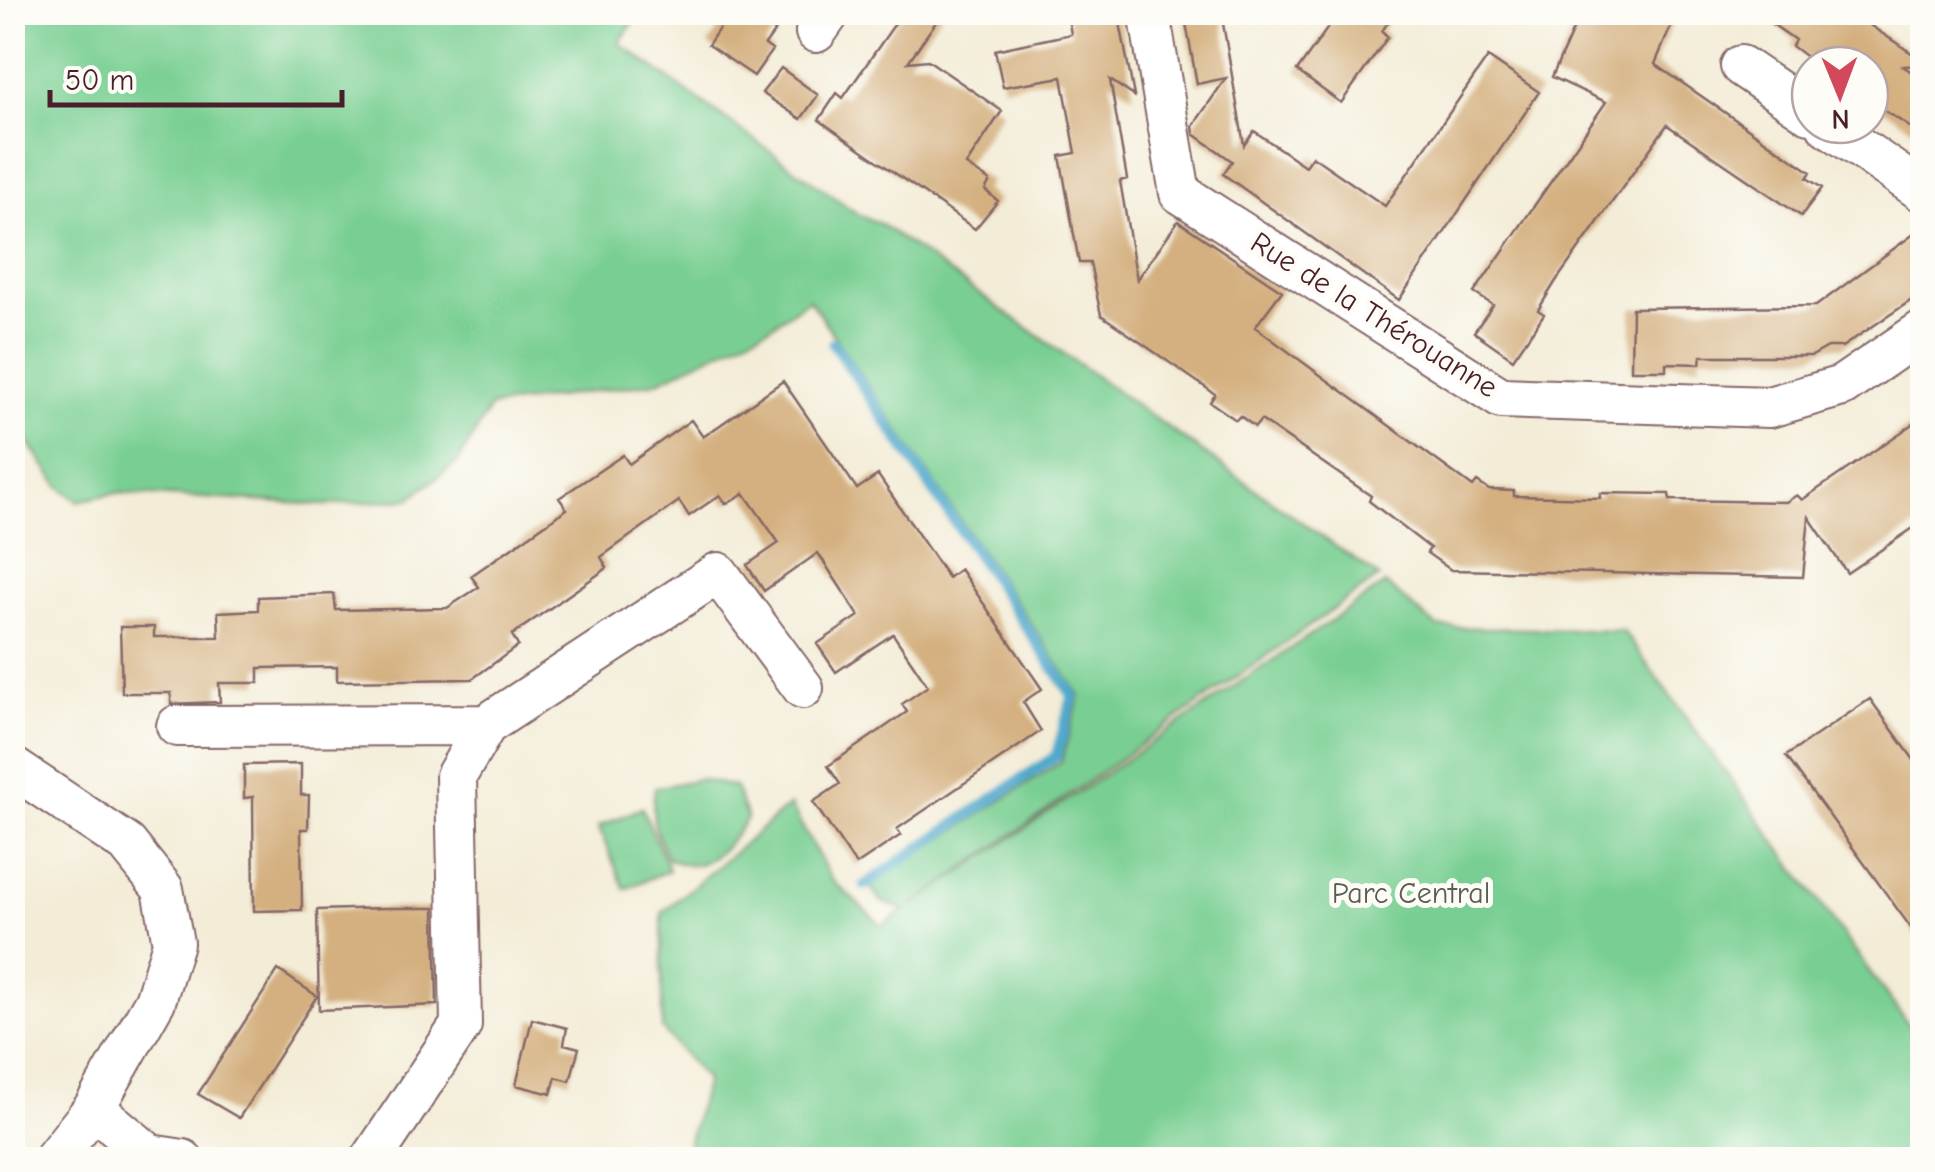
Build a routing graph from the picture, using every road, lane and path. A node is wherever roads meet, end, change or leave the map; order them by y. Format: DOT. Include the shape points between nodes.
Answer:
graph roads {
  1 [pos="1149,12"];
  2 [pos="1742,66"];
  3 [pos="1790,99"];
  4 [pos="1856,145"];
  5 [pos="1922,191"];
  6 [pos="1922,331"];
  7 [pos="803,688"];
  8 [pos="486,725"];
  9 [pos="177,726"];
  10 [pos="12,767"];
  11 [pos="94,1108"];
  12 [pos="53,1160"];
  13 [pos="182,1160"];
  14 [pos="371,1160"];
  1 -- 6 [label="street, Rue de la Thérouanne" via="1180,193 1501,398 1769,407 1842,386"];
  2 -- 3 [label="street"];
  4 -- 5 [label="street"];
  7 -- 8 [label="street" via="718,573"];
  8 -- 9 [label="street"];
  8 -- 14 [label="street" via="456,776 461,1025"];
  10 -- 11 [label="street" via="127,844 162,890 174,943 156,1001"];
  11 -- 12 [label="street"];
  11 -- 13 [label="street" via="150,1155"];
}
